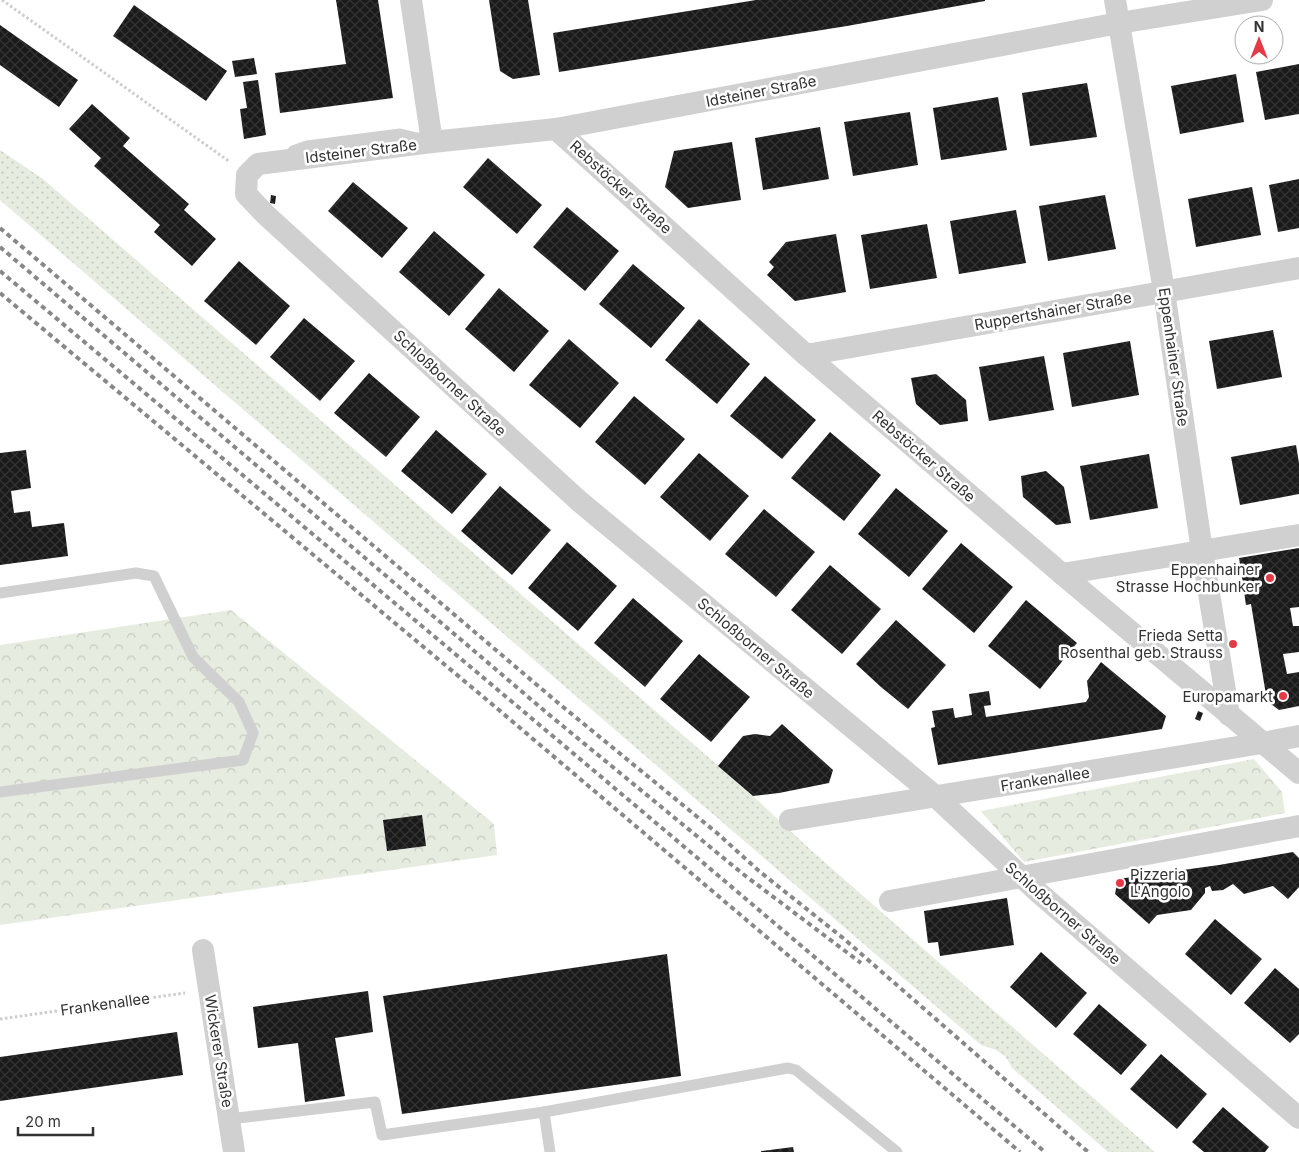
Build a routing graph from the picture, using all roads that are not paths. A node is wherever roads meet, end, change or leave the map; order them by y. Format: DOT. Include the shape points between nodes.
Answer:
graph roads {
  1 [pos="412,0"];
  2 [pos="1115,0"];
  3 [pos="1262,0"];
  4 [pos="1119,23"];
  5 [pos="556,129"];
  6 [pos="432,142"];
  7 [pos="253,169"];
  8 [pos="1299,268"];
  9 [pos="1164,292"];
  10 [pos="806,355"];
  11 [pos="1299,534"];
  12 [pos="1202,551"];
  13 [pos="1062,574"];
  14 [pos="0,593"];
  15 [pos="1229,715"];
  16 [pos="1299,736"];
  17 [pos="1262,743"];
  18 [pos="1299,773"];
  19 [pos="0,792"];
  20 [pos="935,796"];
  21 [pos="790,820"];
  22 [pos="1299,826"];
  23 [pos="1021,877"];
  24 [pos="890,902"];
  25 [pos="203,950"];
  26 [pos="544,1112"];
  27 [pos="1299,1118"];
  28 [pos="229,1119"];
  29 [pos="234,1152"];
  30 [pos="550,1152"];
  31 [pos="897,1152"];
  1 -- 6 [label="street"];
  2 -- 4 [label="street, Eppenhainer Straße"];
  3 -- 4 [label="street, Idsteiner Straße"];
  4 -- 5 [label="street, Idsteiner Straße"];
  4 -- 9 [label="street, Eppenhainer Straße"];
  5 -- 6 [label="street, Idsteiner Straße"];
  5 -- 10 [label="street, Rebstöcker Straße"];
  6 -- 7 [label="street, Idsteiner Straße"];
  7 -- 20 [label="street, Schloßborner Straße" via="246,194 266,215 578,502"];
  8 -- 9 [label="street, Ruppertshainer Straße"];
  9 -- 10 [label="street, Ruppertshainer Straße"];
  9 -- 12 [label="street, Eppenhainer Straße"];
  10 -- 13 [label="street, Rebstöcker Straße"];
  11 -- 12 [label="street"];
  12 -- 13 [label="street"];
  12 -- 15 [label="street, Eppenhainer Straße"];
  13 -- 15 [label="street, Rebstöcker Straße"];
  14 -- 19 [label="lane" via="136,573 154,576 193,657 239,702 252,733 243,760"];
  15 -- 17 [label="street, Rebstöcker Straße"];
  16 -- 17 [label="street, Frankenallee"];
  17 -- 18 [label="street, Rebstöcker Straße"];
  17 -- 20 [label="street, Frankenallee"];
  20 -- 21 [label="street, Frankenallee"];
  20 -- 23 [label="street, Schloßborner Straße"];
  22 -- 23 [label="street"];
  23 -- 24 [label="street"];
  23 -- 27 [label="street, Schloßborner Straße"];
  25 -- 28 [label="street, Wickerer Straße"];
  26 -- 28 [label="lane" via="382,1135 376,1102"];
  26 -- 30 [label="lane"];
  26 -- 31 [label="lane" via="788,1068 796,1070"];
  28 -- 29 [label="street, Wickerer Straße"];
}
